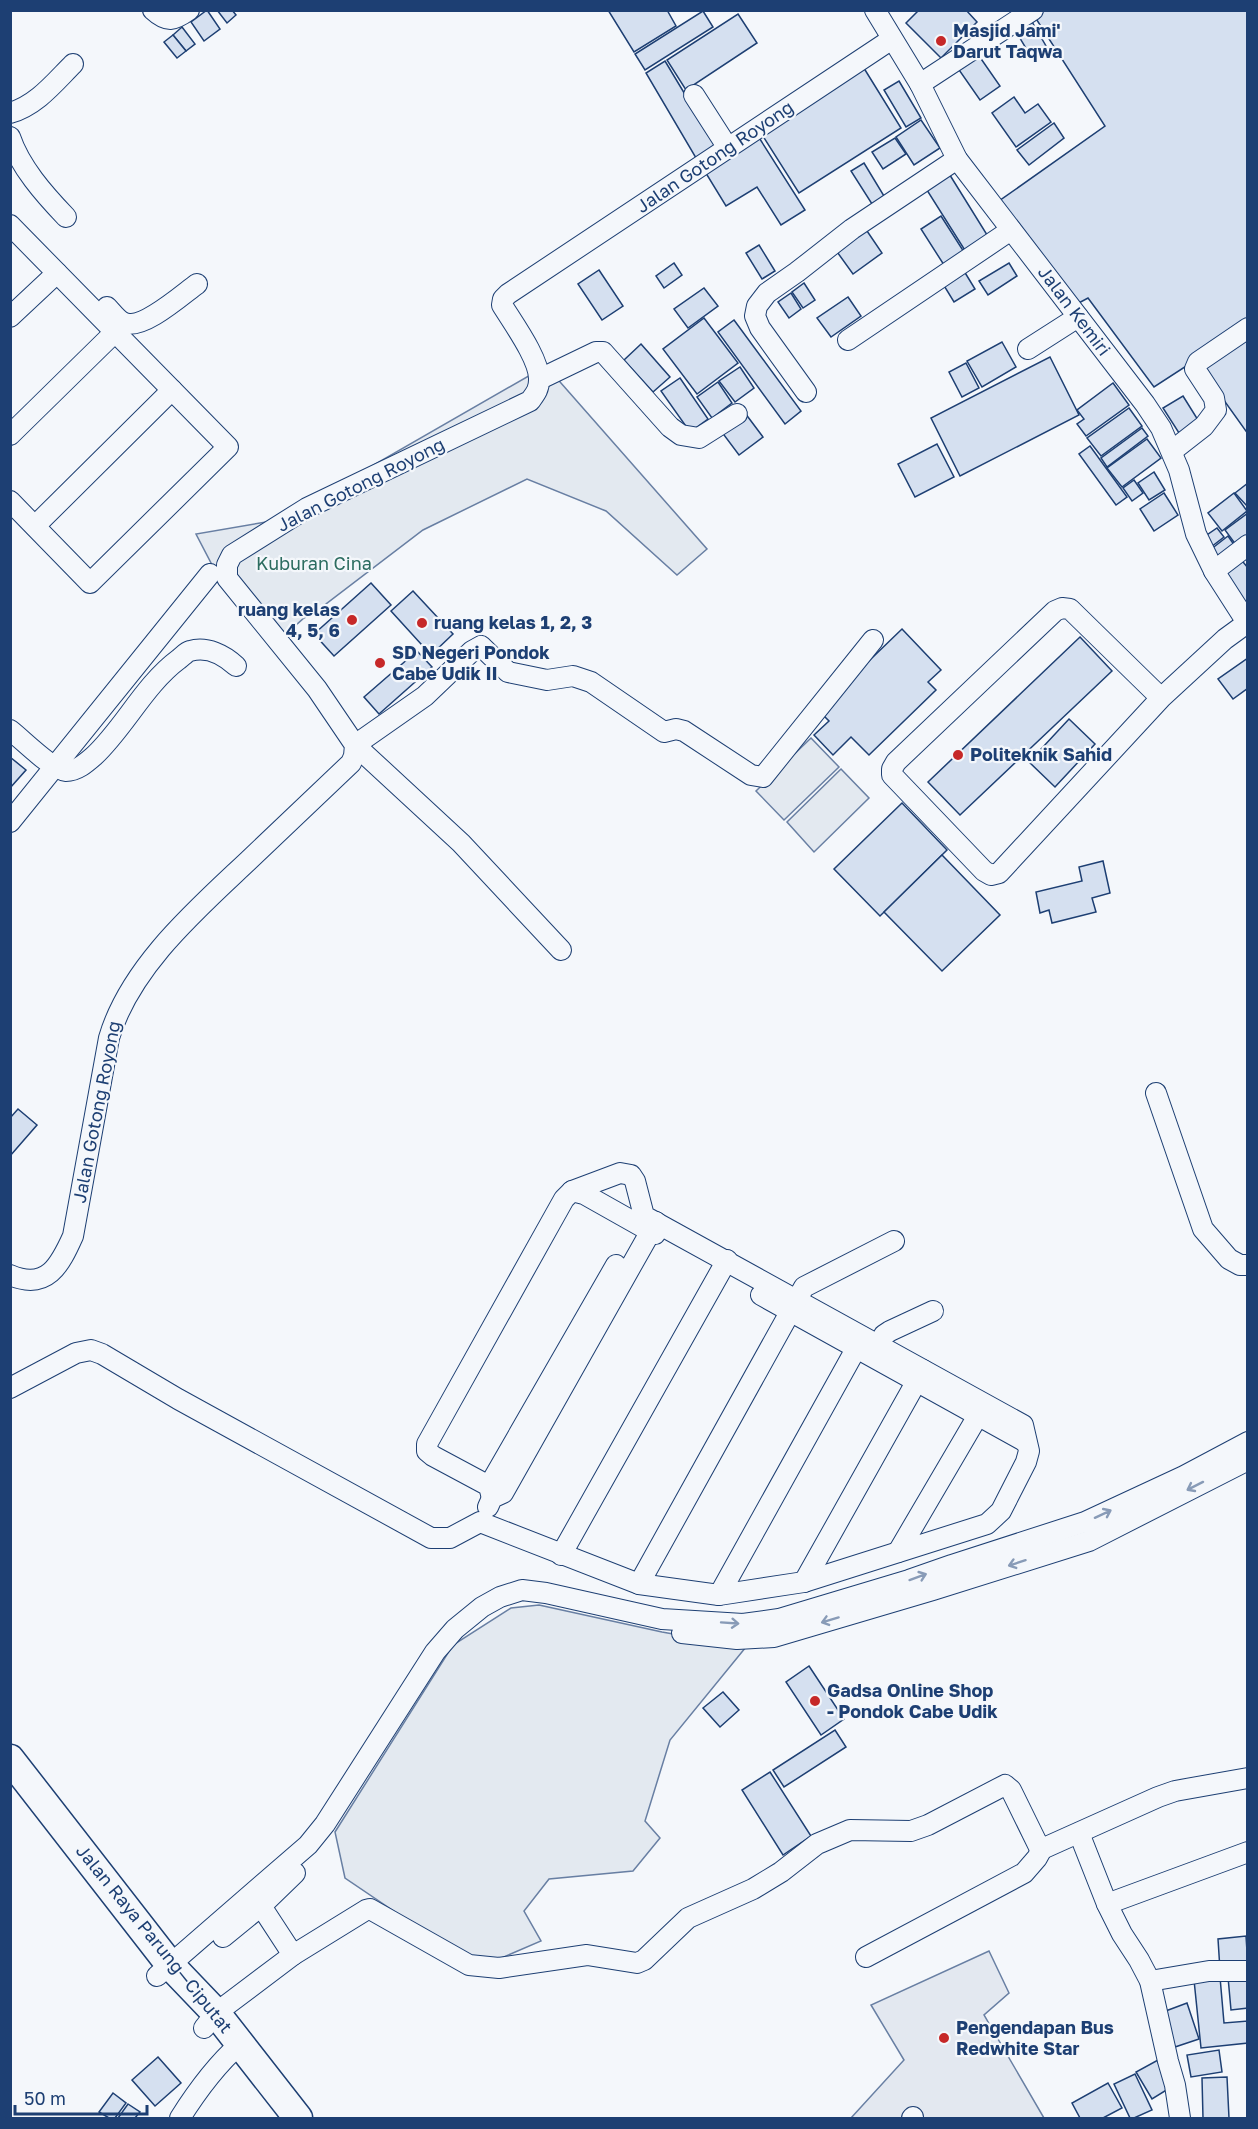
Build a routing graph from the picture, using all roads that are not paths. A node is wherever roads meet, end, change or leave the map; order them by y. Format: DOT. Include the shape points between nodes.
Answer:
graph roads {
  1 [pos="153,10"];
  2 [pos="189,10"];
  3 [pos="875,10"];
  4 [pos="1033,10"];
  5 [pos="892,39"];
  6 [pos="73,64"];
  7 [pos="920,84"];
  8 [pos="694,95"];
  9 [pos="10,113"];
  10 [pos="10,137"];
  11 [pos="728,148"];
  12 [pos="957,159"];
  13 [pos="10,210"];
  14 [pos="66,217"];
  15 [pos="10,225"];
  16 [pos="1011,230"];
  17 [pos="57,273"];
  18 [pos="197,284"];
  19 [pos="1078,316"];
  20 [pos="10,317"];
  21 [pos="1248,327"];
  22 [pos="115,332"];
  23 [pos="848,340"];
  24 [pos="1028,349"];
  25 [pos="540,379"];
  26 [pos="172,390"];
  27 [pos="806,392"];
  28 [pos="737,414"];
  29 [pos="10,435"];
  30 [pos="1172,451"];
  31 [pos="10,501"];
  32 [pos="35,526"];
  33 [pos="1248,545"];
  34 [pos="1214,571"];
  35 [pos="210,574"];
  36 [pos="1247,624"];
  37 [pos="873,640"];
  38 [pos="237,666"];
  39 [pos="1161,698"];
  40 [pos="10,730"];
  41 [pos="354,745"];
  42 [pos="55,767"];
  43 [pos="10,822"];
  44 [pos="561,950"];
  45 [pos="1156,1093"];
  46 [pos="572,1191"];
  47 [pos="647,1224"];
  48 [pos="894,1240"];
  49 [pos="724,1265"];
  50 [pos="1248,1265"];
  51 [pos="10,1275"];
  52 [pos="793,1305"];
  53 [pos="933,1311"];
  54 [pos="866,1343"];
  55 [pos="920,1376"];
  56 [pos="10,1388"];
  57 [pos="981,1410"];
  58 [pos="1248,1442"];
  59 [pos="1248,1460"];
  60 [pos="490,1492"];
  61 [pos="480,1522"];
  62 [pos="898,1552"];
  63 [pos="561,1555"];
  64 [pos="804,1582"];
  65 [pos="639,1584"];
  66 [pos="719,1595"];
  67 [pos="10,1759"];
  68 [pos="1248,1778"];
  69 [pos="10,1787"];
  70 [pos="1079,1833"];
  71 [pos="1042,1849"];
  72 [pos="1248,1852"];
  73 [pos="1107,1904"];
  74 [pos="261,1906"];
  75 [pos="293,1955"];
  76 [pos="866,1957"];
  77 [pos="1248,1971"];
  78 [pos="168,1975"];
  79 [pos="1150,1981"];
  80 [pos="210,2021"];
  81 [pos="233,2050"];
  82 [pos="180,2118"];
  83 [pos="278,2118"];
  84 [pos="298,2118"];
  85 [pos="1180,2118"];
  1 -- 2 [label="street" via="169,20"];
  3 -- 5 [label="street, Jalan Kemiri"];
  4 -- 7 [label="street"];
  5 -- 7 [label="street, Jalan Kemiri"];
  5 -- 11 [label="street, Jalan Gotong Royong"];
  6 -- 9 [label="street" via="40,97 24,109"];
  7 -- 12 [label="street, Jalan Kemiri"];
  8 -- 11 [label="street"];
  10 -- 14 [label="street" via="16,152"];
  11 -- 25 [label="street, Jalan Gotong Royong" via="503,299 502,305"];
  12 -- 16 [label="street, Jalan Kemiri"];
  12 -- 27 [label="street" via="852,229 767,292 757,306 755,316 760,328"];
  13 -- 18 [label="street" via="123,323 149,319"];
  15 -- 17 [label="street"];
  16 -- 19 [label="street, Jalan Kemiri"];
  16 -- 23 [label="street"];
  17 -- 20 [label="street"];
  17 -- 22 [label="street"];
  19 -- 24 [label="street"];
  19 -- 30 [label="street, Jalan Kemiri" via="1145,404"];
  21 -- 30 [label="street" via="1198,362 1195,369 1214,398 1216,410 1204,426"];
  22 -- 26 [label="street"];
  22 -- 29 [label="street"];
  25 -- 28 [label="street" via="603,352 681,435 699,438"];
  25 -- 41 [label="street, Jalan Gotong Royong" via="530,401 307,508 232,555 226,565 227,578 317,689"];
  26 -- 32 [label="street"];
  26 -- 32 [label="street" via="228,447 90,583"];
  30 -- 34 [label="street, Jalan Kemiri" via="1196,534"];
  31 -- 32 [label="street"];
  33 -- 34 [label="street"];
  34 -- 36 [label="street, Jalan Kemiri"];
  35 -- 42 [label="street"];
  36 -- 39 [label="street"];
  37 -- 41 [label="street" via="763,777 751,775 684,731 664,732 591,682 578,676 547,680 508,672 481,646 425,696"];
  38 -- 42 [label="street" via="210,651 189,651 171,664 81,767 66,771"];
  39 -- 39 [label="street" via="999,873 991,875 984,871 892,775 896,762 1062,608 1070,609"];
  40 -- 42 [label="street"];
  41 -- 44 [label="street" via="461,843"];
  41 -- 51 [label="street, Jalan Gotong Royong" via="351,763 216,890 125,997 109,1038 73,1236 63,1260 50,1275 37,1280"];
  42 -- 43 [label="street"];
  45 -- 50 [label="street" via="1203,1229 1229,1259"];
  46 -- 47 [label="street"];
  46 -- 47 [label="street" via="620,1173 631,1175"];
  46 -- 60 [label="street" via="427,1444 427,1451 433,1456"];
  47 -- 49 [label="street"];
  47 -- 60 [label="street" via="502,1493"];
  48 -- 52 [label="street" via="810,1282"];
  49 -- 52 [label="street"];
  49 -- 63 [label="street"];
  52 -- 54 [label="street"];
  52 -- 65 [label="street"];
  53 -- 54 [label="street"];
  54 -- 55 [label="street"];
  54 -- 66 [label="street"];
  55 -- 57 [label="street"];
  55 -- 64 [label="street"];
  56 -- 61 [label="street" via="76,1353 90,1350 431,1538 450,1538"];
  57 -- 62 [label="street"];
  57 -- 62 [label="street" via="1026,1442 1029,1451 1001,1511 987,1524"];
  78 -- 58 [label="street, one-way" via="308,1845 435,1652 454,1629 500,1597 522,1590 546,1593 662,1619 743,1624 779,1619 1085,1522"];
  59 -- 74 [label="street, one-way" via="1089,1541 774,1636 737,1639 662,1630 522,1601 502,1608 484,1617 437,1662 327,1835"];
  60 -- 61 [label="street"];
  61 -- 63 [label="street"];
  62 -- 64 [label="street"];
  63 -- 65 [label="street"];
  64 -- 66 [label="street"];
  65 -- 66 [label="street"];
  67 -- 78 [label="highway, Jalan Raya Parung—Ciputat"];
  68 -- 70 [label="street" via="1166,1794"];
  69 -- 78 [label="highway, Jalan Raya Parung—Ciputat"];
  70 -- 71 [label="street"];
  70 -- 73 [label="street"];
  71 -- 75 [label="street" via="1005,1785 910,1831 850,1830 817,1844 753,1889 688,1918 637,1963 587,1955 499,1968 470,1965 370,1909"];
  71 -- 76 [label="street" via="1024,1873"];
  72 -- 73 [label="street"];
  73 -- 79 [label="street"];
  74 -- 75 [label="street"];
  74 -- 78 [label="street"];
  75 -- 80 [label="street"];
  77 -- 79 [label="street" via="1209,1971"];
  78 -- 80 [label="highway, Jalan Raya Parung—Ciputat"];
  79 -- 85 [label="street"];
  80 -- 81 [label="highway, Jalan Raya Parung—Ciputat"];
  81 -- 82 [label="street" via="200,2087"];
  81 -- 83 [label="highway, Jalan Raya Parung—Ciputat"];
  81 -- 84 [label="highway, Jalan Raya Parung—Ciputat"];
}
